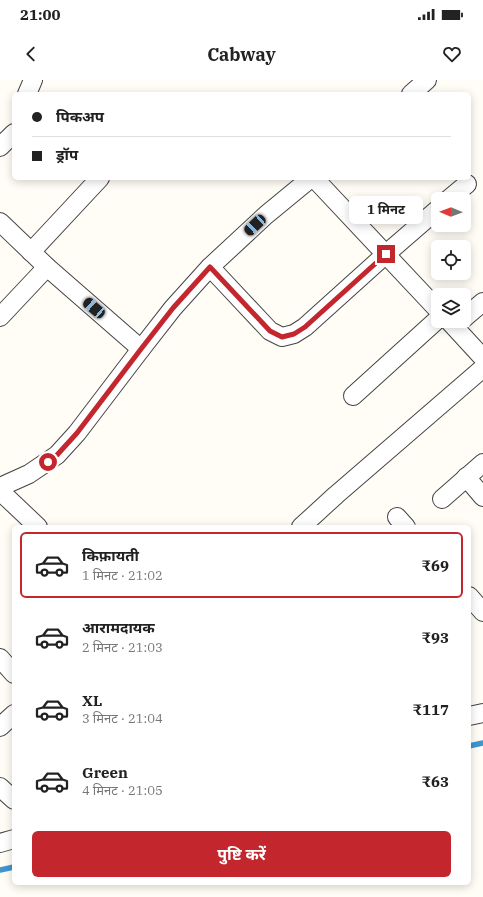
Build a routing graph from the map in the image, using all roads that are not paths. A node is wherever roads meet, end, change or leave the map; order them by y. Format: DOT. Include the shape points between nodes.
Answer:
graph roads {
  1 [pos="33,80"];
  2 [pos="427,80"];
  3 [pos="28,92"];
  4 [pos="413,92"];
  5 [pos="12,135"];
  6 [pos="0,147"];
  7 [pos="98,180"];
  8 [pos="309,180"];
  9 [pos="316,180"];
  10 [pos="467,184"];
  11 [pos="457,192"];
  12 [pos="431,215"];
  13 [pos="0,222"];
  14 [pos="31,252"];
  15 [pos="386,254"];
  16 [pos="47,266"];
  17 [pos="210,267"];
  18 [pos="431,302"];
  19 [pos="483,302"];
  20 [pos="471,310"];
  21 [pos="0,317"];
  22 [pos="444,328"];
  23 [pos="459,328"];
  24 [pos="141,349"];
  25 [pos="483,358"];
  26 [pos="483,368"];
  27 [pos="353,396"];
  28 [pos="483,463"];
  29 [pos="466,478"];
  30 [pos="0,487"];
  31 [pos="0,491"];
  32 [pos="483,497"];
  33 [pos="442,498"];
  34 [pos="36,525"];
  35 [pos="303,525"];
  36 [pos="471,598"];
  37 [pos="483,612"];
  38 [pos="0,658"];
  39 [pos="12,672"];
  40 [pos="12,716"];
  41 [pos="0,727"];
  42 [pos="0,788"];
  43 [pos="12,798"];
  44 [pos="12,840"];
  45 [pos="0,843"];
  1 -- 3 [label="street"];
  2 -- 4 [label="street"];
  5 -- 6 [label="street"];
  7 -- 14 [label="street"];
  8 -- 17 [label="street"];
  9 -- 15 [label="street"];
  10 -- 11 [label="street"];
  12 -- 15 [label="street"];
  13 -- 14 [label="street"];
  14 -- 16 [label="street"];
  15 -- 17 [label="street" via="305,327 294,334 282,337 270,331"];
  15 -- 18 [label="street"];
  16 -- 21 [label="street"];
  16 -- 24 [label="street"];
  17 -- 24 [label="street"];
  19 -- 20 [label="street"];
  22 -- 27 [label="street"];
  23 -- 25 [label="street"];
  24 -- 30 [label="street" via="77,433 57,455 29,474"];
  26 -- 35 [label="street"];
  28 -- 29 [label="street"];
  29 -- 32 [label="street"];
  29 -- 33 [label="street"];
  31 -- 34 [label="street"];
  36 -- 37 [label="street"];
  38 -- 39 [label="street"];
  40 -- 41 [label="street"];
  42 -- 43 [label="street"];
  44 -- 45 [label="street"];
}
